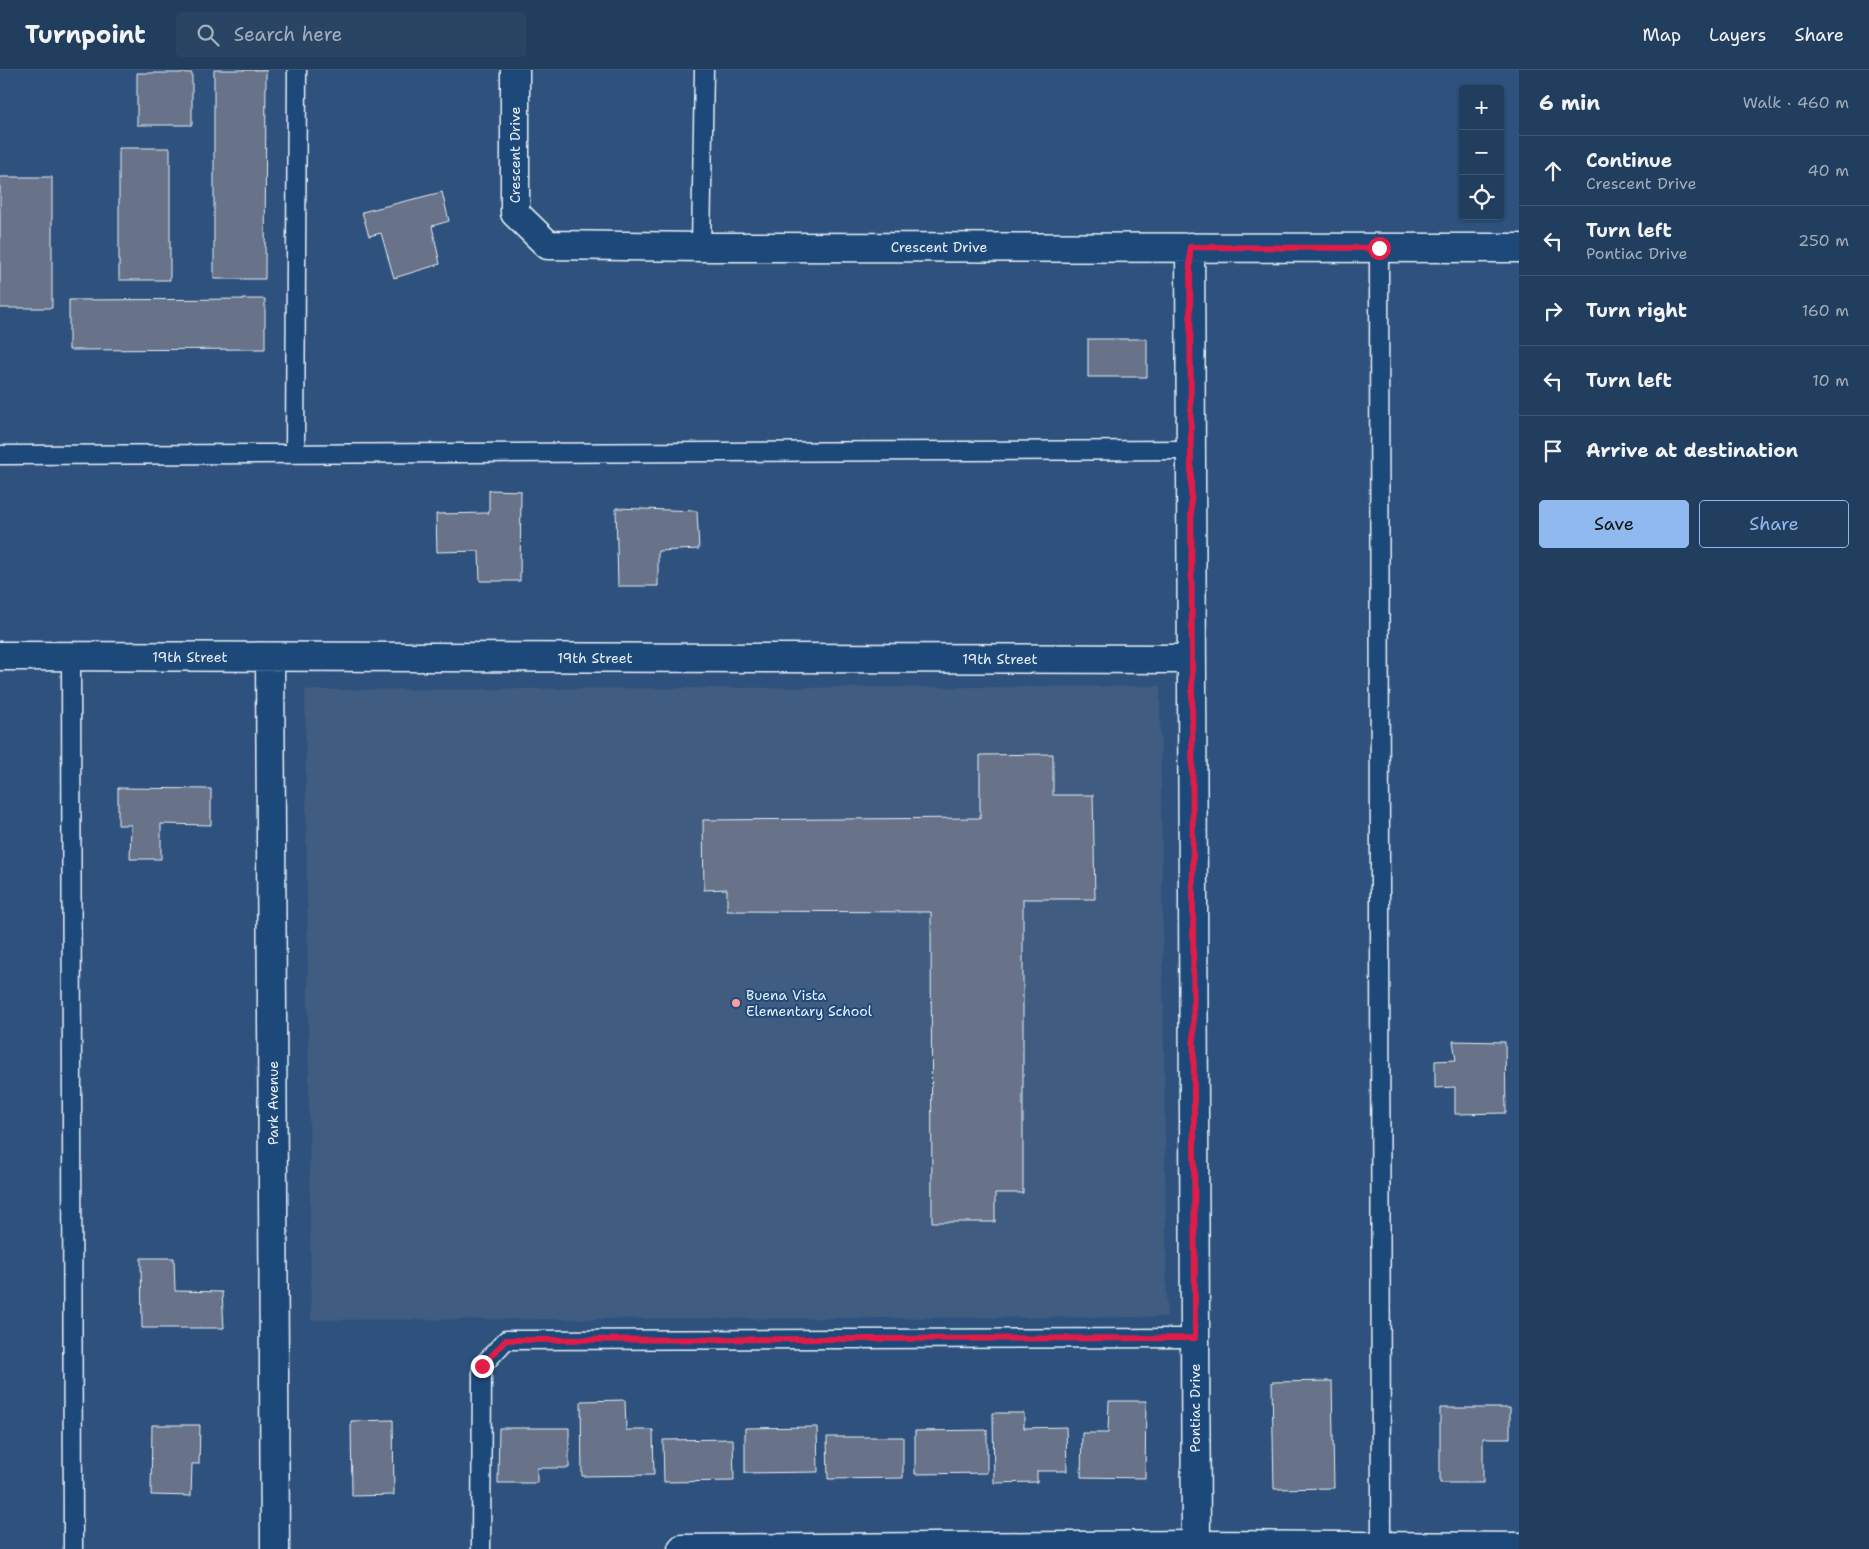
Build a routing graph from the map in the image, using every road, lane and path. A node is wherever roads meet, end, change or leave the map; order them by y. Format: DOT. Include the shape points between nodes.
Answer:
graph roads {
  1 [pos="297,70"];
  2 [pos="515,70"];
  3 [pos="704,70"];
  4 [pos="1190,247"];
  5 [pos="700,248"];
  6 [pos="1379,248"];
  7 [pos="1519,248"];
  8 [pos="1190,450"];
  9 [pos="295,454"];
  10 [pos="0,455"];
  11 [pos="0,656"];
  12 [pos="71,656"];
  13 [pos="270,657"];
  14 [pos="1191,659"];
  15 [pos="1195,1338"];
  16 [pos="1196,1547"];
  17 [pos="1380,1547"];
  18 [pos="1519,1547"];
  19 [pos="999,1548"];
  20 [pos="73,1549"];
  21 [pos="275,1549"];
  22 [pos="481,1549"];
  23 [pos="682,1549"];
  24 [pos="795,1549"];
  1 -- 9 [label="lane"];
  2 -- 5 [label="street, Crescent Drive" via="515,213 521,220 548,245"];
  3 -- 5 [label="lane"];
  4 -- 5 [label="street, Crescent Drive"];
  4 -- 6 [label="street, Crescent Drive"];
  4 -- 8 [label="street, Pontiac Drive"];
  6 -- 7 [label="street, Crescent Drive"];
  6 -- 17 [label="lane"];
  8 -- 9 [label="lane"];
  8 -- 14 [label="street, Pontiac Drive"];
  9 -- 10 [label="lane"];
  11 -- 12 [label="street, 19th Street"];
  12 -- 13 [label="street, 19th Street"];
  12 -- 20 [label="lane"];
  13 -- 14 [label="street, 19th Street"];
  13 -- 21 [label="street, Park Avenue"];
  14 -- 15 [label="street, Pontiac Drive"];
  15 -- 16 [label="street, Pontiac Drive"];
  15 -- 22 [label="lane" via="506,1340 482,1366"];
  16 -- 17 [label="street"];
  16 -- 19 [label="street"];
  17 -- 18 [label="street"];
  19 -- 24 [label="street"];
  23 -- 24 [label="street"];
}
